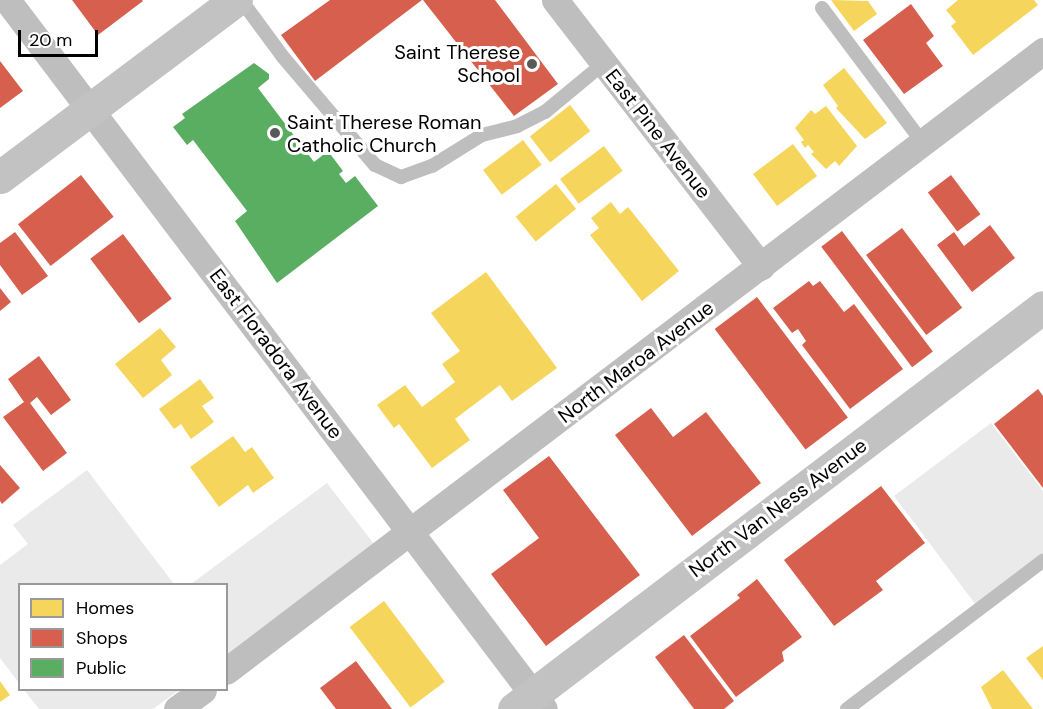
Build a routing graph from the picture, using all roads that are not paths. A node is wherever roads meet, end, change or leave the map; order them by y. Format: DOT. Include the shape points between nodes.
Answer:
graph roads {
  1 [pos="7,0"];
  2 [pos="236,0"];
  3 [pos="241,0"];
  4 [pos="555,0"];
  5 [pos="822,8"];
  6 [pos="1043,51"];
  7 [pos="604,63"];
  8 [pos="92,107"];
  9 [pos="923,143"];
  10 [pos="0,177"];
  11 [pos="761,267"];
  12 [pos="1043,307"];
  13 [pos="409,533"];
  14 [pos="1043,561"];
  15 [pos="228,669"];
  16 [pos="202,691"];
  17 [pos="530,704"];
  18 [pos="177,709"];
  19 [pos="847,709"];
  1 -- 8 [label="street, East Floradora Avenue"];
  2 -- 8 [label="main road"];
  3 -- 7 [label="lane" via="283,57 375,165 401,177 432,166 482,135 518,126 545,112"];
  4 -- 7 [label="street, East Pine Avenue"];
  5 -- 9 [label="lane"];
  6 -- 9 [label="street, North Maroa Avenue"];
  7 -- 11 [label="street, East Pine Avenue"];
  8 -- 10 [label="main road"];
  8 -- 13 [label="street, East Floradora Avenue"];
  9 -- 11 [label="street, North Maroa Avenue"];
  11 -- 13 [label="street, North Maroa Avenue"];
  12 -- 17 [label="main road, North Van Ness Avenue"];
  13 -- 15 [label="street, North Maroa Avenue"];
  13 -- 17 [label="street, East Floradora Avenue"];
  14 -- 19 [label="lane"];
  16 -- 18 [label="street"];
}
